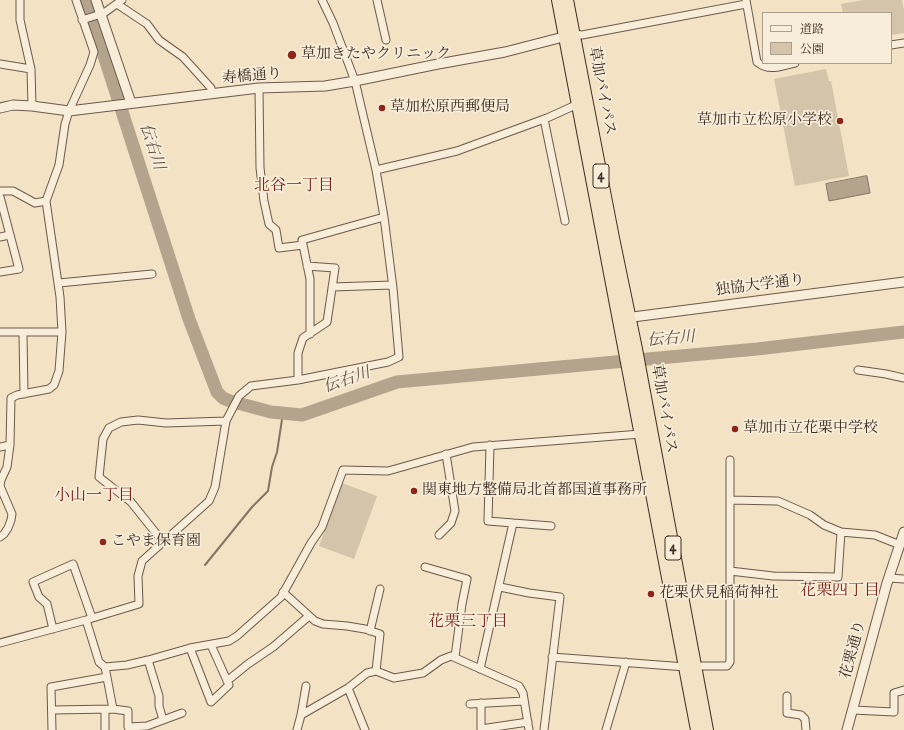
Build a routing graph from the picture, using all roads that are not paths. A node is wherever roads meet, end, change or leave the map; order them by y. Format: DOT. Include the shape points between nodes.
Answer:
graph roads {
  1 [pos="20,0"];
  2 [pos="76,0"];
  3 [pos="96,0"];
  4 [pos="322,0"];
  5 [pos="377,0"];
  6 [pos="558,0"];
  7 [pos="567,0"];
  8 [pos="120,2"];
  9 [pos="746,2"];
  10 [pos="98,15"];
  11 [pos="83,19"];
  12 [pos="569,35"];
  13 [pos="386,40"];
  14 [pos="904,43"];
  15 [pos="892,45"];
  16 [pos="0,64"];
  17 [pos="790,64"];
  18 [pos="31,69"];
  19 [pos="355,82"];
  20 [pos="259,88"];
  21 [pos="212,94"];
  22 [pos="128,104"];
  23 [pos="578,104"];
  24 [pos="32,106"];
  25 [pos="0,108"];
  26 [pos="69,111"];
  27 [pos="544,119"];
  28 [pos="376,170"];
  29 [pos="0,191"];
  30 [pos="0,197"];
  31 [pos="46,201"];
  32 [pos="384,217"];
  33 [pos="565,221"];
  34 [pos="9,235"];
  35 [pos="0,237"];
  36 [pos="303,246"];
  37 [pos="307,266"];
  38 [pos="0,272"];
  39 [pos="152,274"];
  40 [pos="904,282"];
  41 [pos="59,283"];
  42 [pos="392,285"];
  43 [pos="332,287"];
  44 [pos="625,318"];
  45 [pos="0,332"];
  46 [pos="62,332"];
  47 [pos="23,333"];
  48 [pos="310,334"];
  49 [pos="634,366"];
  50 [pos="858,370"];
  51 [pos="904,378"];
  52 [pos="298,380"];
  53 [pos="24,394"];
  54 [pos="226,421"];
  55 [pos="641,434"];
  56 [pos="10,445"];
  57 [pos="490,445"];
  58 [pos="0,447"];
  59 [pos="446,454"];
  60 [pos="730,460"];
  61 [pos="730,500"];
  62 [pos="513,523"];
  63 [pos="551,526"];
  64 [pos="841,532"];
  65 [pos="904,532"];
  66 [pos="439,535"];
  67 [pos="0,537"];
  68 [pos="163,542"];
  69 [pos="900,545"];
  70 [pos="425,567"];
  71 [pos="730,571"];
  72 [pos="889,578"];
  73 [pos="904,579"];
  74 [pos="500,587"];
  75 [pos="380,589"];
  76 [pos="283,592"];
  77 [pos="309,616"];
  78 [pos="89,619"];
  79 [pos="53,629"];
  80 [pos="370,631"];
  81 [pos="0,643"];
  82 [pos="211,646"];
  83 [pos="190,648"];
  84 [pos="455,657"];
  85 [pos="552,657"];
  86 [pos="148,660"];
  87 [pos="626,662"];
  88 [pos="690,666"];
  89 [pos="105,667"];
  90 [pos="480,669"];
  91 [pos="376,671"];
  92 [pos="107,677"];
  93 [pos="227,681"];
  94 [pos="306,686"];
  95 [pos="348,688"];
  96 [pos="904,690"];
  97 [pos="787,696"];
  98 [pos="524,701"];
  99 [pos="481,703"];
  100 [pos="470,704"];
  101 [pos="113,709"];
  102 [pos="52,710"];
  103 [pos="105,710"];
  104 [pos="853,710"];
  105 [pos="182,713"];
  106 [pos="301,715"];
  107 [pos="163,720"];
  108 [pos="530,727"];
  109 [pos="52,730"];
  110 [pos="105,730"];
  111 [pos="297,730"];
  112 [pos="365,730"];
  113 [pos="544,730"];
  114 [pos="606,730"];
  115 [pos="697,730"];
  116 [pos="707,730"];
  117 [pos="806,730"];
  118 [pos="847,730"];
  1 -- 18 [label="street" via="20,20"];
  2 -- 11 [label="street"];
  3 -- 10 [label="street"];
  4 -- 19 [label="street"];
  5 -- 13 [label="street"];
  6 -- 12 [label="highway, 草加バイパス / 4"];
  7 -- 12 [label="highway, 草加バイパス / 4"];
  8 -- 10 [label="street"];
  8 -- 21 [label="street" via="146,24 159,40 183,57 211,88"];
  9 -- 12 [label="street" via="582,35"];
  9 -- 17 [label="street" via="757,62 768,68"];
  10 -- 11 [label="street"];
  10 -- 22 [label="street"];
  11 -- 26 [label="street" via="94,52"];
  12 -- 19 [label="street, 寿橋通り" via="505,52"];
  12 -- 23 [label="highway, 草加バイパス / 4"];
  12 -- 44 [label="highway, 草加バイパス / 4" via="613,238"];
  14 -- 15 [label="street"];
  16 -- 18 [label="street"];
  18 -- 24 [label="street"];
  19 -- 20 [label="street, 寿橋通り" via="325,86"];
  19 -- 28 [label="street"];
  20 -- 21 [label="street, 寿橋通り"];
  20 -- 36 [label="street" via="260,168 269,224 276,230 279,248"];
  21 -- 22 [label="street, 寿橋通り"];
  22 -- 26 [label="street, 寿橋通り"];
  23 -- 27 [label="street"];
  23 -- 44 [label="highway, 草加バイパス / 4"];
  24 -- 25 [label="street, 寿橋通り" via="13,105"];
  24 -- 26 [label="street, 寿橋通り"];
  26 -- 31 [label="street" via="60,164"];
  27 -- 28 [label="street" via="457,151"];
  27 -- 33 [label="street"];
  28 -- 32 [label="street"];
  29 -- 31 [label="street" via="13,191 35,203"];
  30 -- 34 [label="street"];
  31 -- 41 [label="street"];
  32 -- 36 [label="street" via="302,240"];
  32 -- 42 [label="street"];
  34 -- 35 [label="street"];
  34 -- 38 [label="street" via="19,269"];
  36 -- 37 [label="street"];
  37 -- 43 [label="street" via="335,268"];
  37 -- 48 [label="street" via="310,279"];
  39 -- 41 [label="street"];
  40 -- 44 [label="street, 独協大学通り"];
  41 -- 46 [label="street"];
  42 -- 43 [label="street"];
  42 -- 52 [label="street" via="399,357 388,362"];
  43 -- 48 [label="street" via="327,322"];
  44 -- 49 [label="highway, 草加バイパス / 4"];
  45 -- 47 [label="street"];
  46 -- 47 [label="street"];
  46 -- 53 [label="street" via="59,371 54,385"];
  47 -- 53 [label="street"];
  48 -- 52 [label="street" via="303,338 298,353"];
  49 -- 55 [label="highway, 草加バイパス / 4"];
  49 -- 88 [label="highway, 草加バイパス / 4"];
  50 -- 51 [label="street"];
  52 -- 54 [label="street" via="251,386 238,397"];
  53 -- 56 [label="street" via="11,398"];
  54 -- 68 [label="street" via="215,487 209,501"];
  54 -- 68 [label="street" via="166,423 138,420 121,422 108,428 103,439 99,477 131,502"];
  55 -- 57 [label="street"];
  55 -- 88 [label="highway, 草加バイパス / 4"];
  56 -- 58 [label="street"];
  56 -- 67 [label="street" via="7,467 0,486 12,514 4,534"];
  57 -- 59 [label="street"];
  57 -- 62 [label="street" via="488,521"];
  59 -- 66 [label="street" via="455,511 451,523"];
  59 -- 76 [label="street" via="388,471 343,470 322,526"];
  60 -- 61 [label="street"];
  61 -- 64 [label="street" via="778,501"];
  61 -- 71 [label="street"];
  62 -- 63 [label="street"];
  62 -- 74 [label="street"];
  64 -- 69 [label="street" via="875,535"];
  64 -- 71 [label="street" via="838,577 773,576"];
  65 -- 69 [label="street, 花栗通り"];
  68 -- 78 [label="street" via="142,561 138,576 139,604"];
  69 -- 72 [label="street, 花栗通り"];
  70 -- 84 [label="street" via="467,579"];
  71 -- 88 [label="street" via="730,662 727,666"];
  72 -- 73 [label="street"];
  72 -- 104 [label="street, 花栗通り"];
  74 -- 85 [label="street" via="560,598"];
  74 -- 90 [label="street"];
  75 -- 80 [label="street"];
  76 -- 77 [label="street"];
  76 -- 82 [label="street" via="281,597 237,636"];
  77 -- 80 [label="street" via="314,622"];
  77 -- 93 [label="street"];
  78 -- 79 [label="street"];
  78 -- 79 [label="street" via="73,564 33,582 39,597 46,604"];
  78 -- 89 [label="street" via="99,662"];
  79 -- 81 [label="street"];
  80 -- 91 [label="street" via="380,634"];
  82 -- 83 [label="street"];
  82 -- 93 [label="street"];
  83 -- 86 [label="street"];
  83 -- 93 [label="street" via="211,702 229,685"];
  84 -- 90 [label="street"];
  84 -- 91 [label="street" via="441,660 423,673 394,678"];
  85 -- 87 [label="street"];
  85 -- 113 [label="street"];
  86 -- 89 [label="street"];
  86 -- 107 [label="street"];
  87 -- 88 [label="street"];
  87 -- 114 [label="street"];
  88 -- 115 [label="highway, 草加バイパス / 4"];
  88 -- 116 [label="highway, 草加バイパス / 4"];
  89 -- 92 [label="street"];
  90 -- 98 [label="street" via="519,686"];
  91 -- 95 [label="street" via="367,673"];
  92 -- 101 [label="street"];
  92 -- 102 [label="street" via="51,687"];
  94 -- 106 [label="street"];
  95 -- 106 [label="street"];
  95 -- 112 [label="street"];
  96 -- 104 [label="street" via="894,693 894,712"];
  97 -- 117 [label="street" via="787,713 801,715 805,719"];
  98 -- 99 [label="street"];
  98 -- 108 [label="street"];
  99 -- 100 [label="street"];
  99 -- 108 [label="street" via="481,729"];
  101 -- 103 [label="street"];
  101 -- 107 [label="street" via="128,711 128,727 147,726"];
  102 -- 103 [label="street"];
  102 -- 109 [label="street"];
  103 -- 110 [label="street"];
  104 -- 118 [label="street, 花栗通り"];
  105 -- 107 [label="street"];
  106 -- 111 [label="street"];
}
